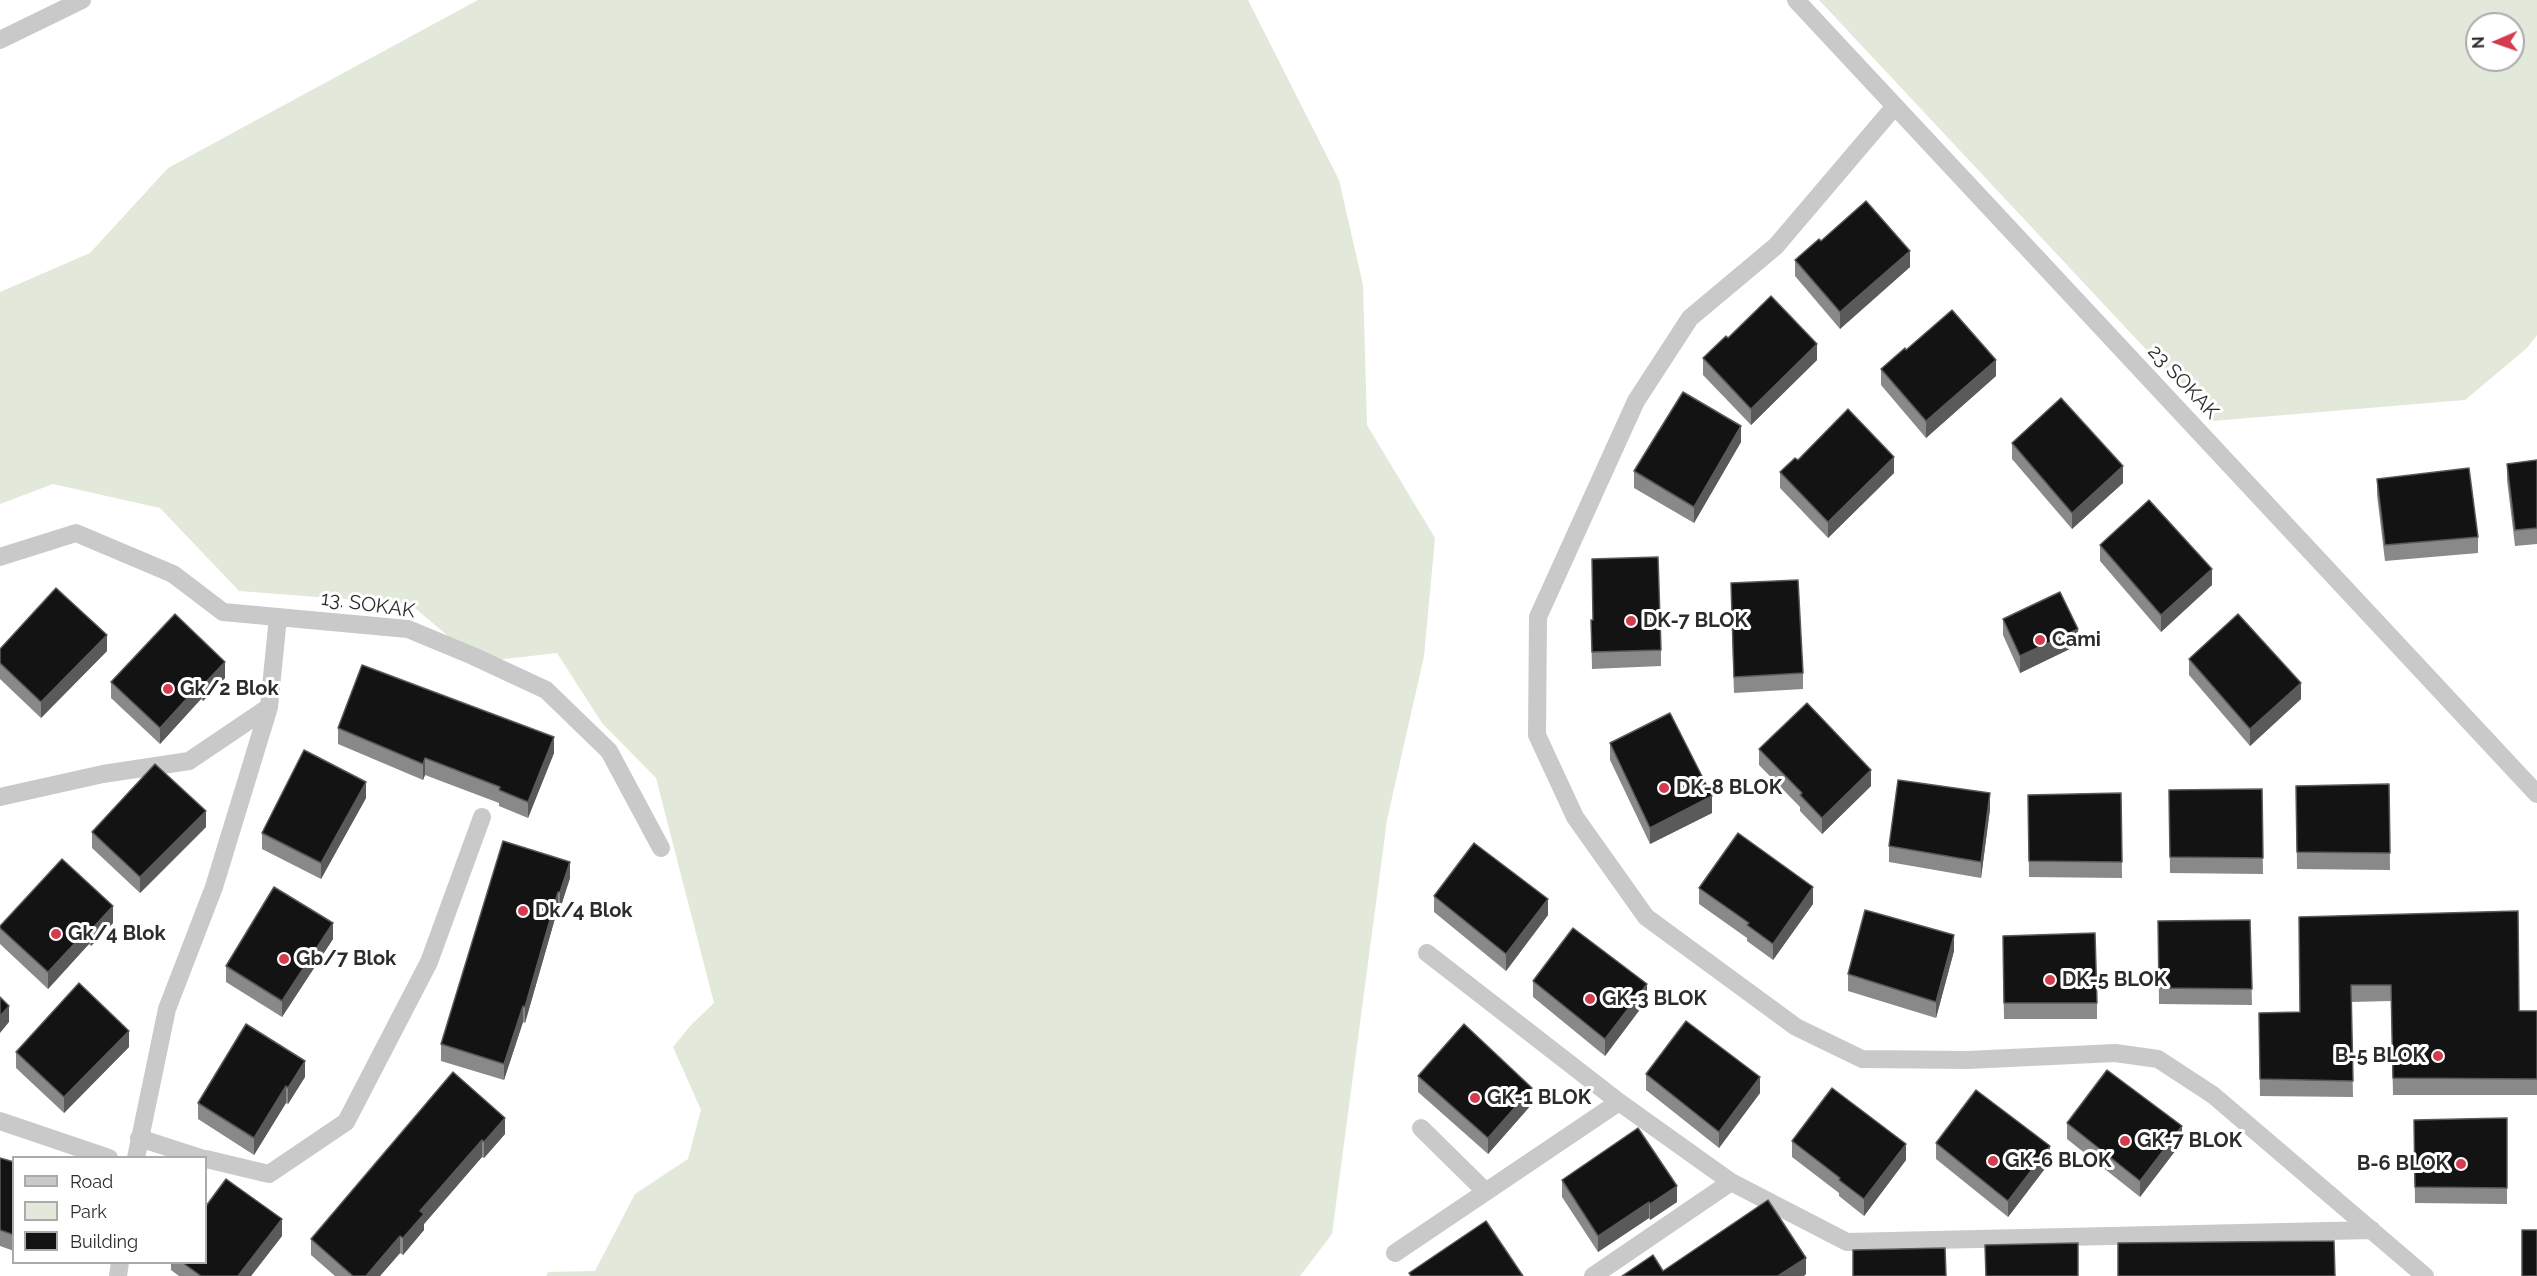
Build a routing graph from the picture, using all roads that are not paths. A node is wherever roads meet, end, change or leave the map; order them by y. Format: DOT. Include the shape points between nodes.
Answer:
graph roads {
  1 [pos="82,0"];
  2 [pos="1796,0"];
  3 [pos="0,40"];
  4 [pos="1895,106"];
  5 [pos="0,556"];
  6 [pos="278,617"];
  7 [pos="269,707"];
  8 [pos="2537,794"];
  9 [pos="0,797"];
  10 [pos="482,817"];
  11 [pos="661,848"];
  12 [pos="1427,953"];
  13 [pos="1619,1102"];
  14 [pos="0,1121"];
  15 [pos="1421,1128"];
  16 [pos="139,1138"];
  17 [pos="103,1156"];
  18 [pos="136,1156"];
  19 [pos="197,1156"];
  20 [pos="207,1159"];
  21 [pos="1731,1182"];
  22 [pos="1486,1192"];
  23 [pos="2372,1230"];
  24 [pos="1395,1253"];
  25 [pos="1593,1276"];
  26 [pos="2425,1276"];
  1 -- 3 [label="street"];
  2 -- 4 [label="street, 23 SOKAK"];
  4 -- 8 [label="street, 23 SOKAK"];
  4 -- 23 [label="street" via="1776,246 1690,318 1636,400 1538,617 1538,735 1575,817 1646,917 1796,1027 1862,1059 1968,1060 2115,1053 2158,1059 2212,1095"];
  5 -- 6 [label="street, 13. SOKAK" via="76,533 173,574 222,612"];
  6 -- 7 [label="street"];
  6 -- 11 [label="street, 13. SOKAK" via="408,628 546,690 609,751"];
  7 -- 9 [label="street" via="189,760"];
  7 -- 16 [label="street" via="214,887 167,1009"];
  10 -- 20 [label="street" via="429,962 345,1122 269,1174"];
  12 -- 13 [label="street"];
  13 -- 21 [label="street"];
  13 -- 22 [label="street"];
  14 -- 17 [label="street"];
  15 -- 22 [label="street"];
  16 -- 18 [label="street"];
  16 -- 19 [label="street"];
  21 -- 23 [label="street" via="1847,1242"];
  21 -- 25 [label="street"];
  22 -- 24 [label="street"];
  23 -- 26 [label="street"];
}
